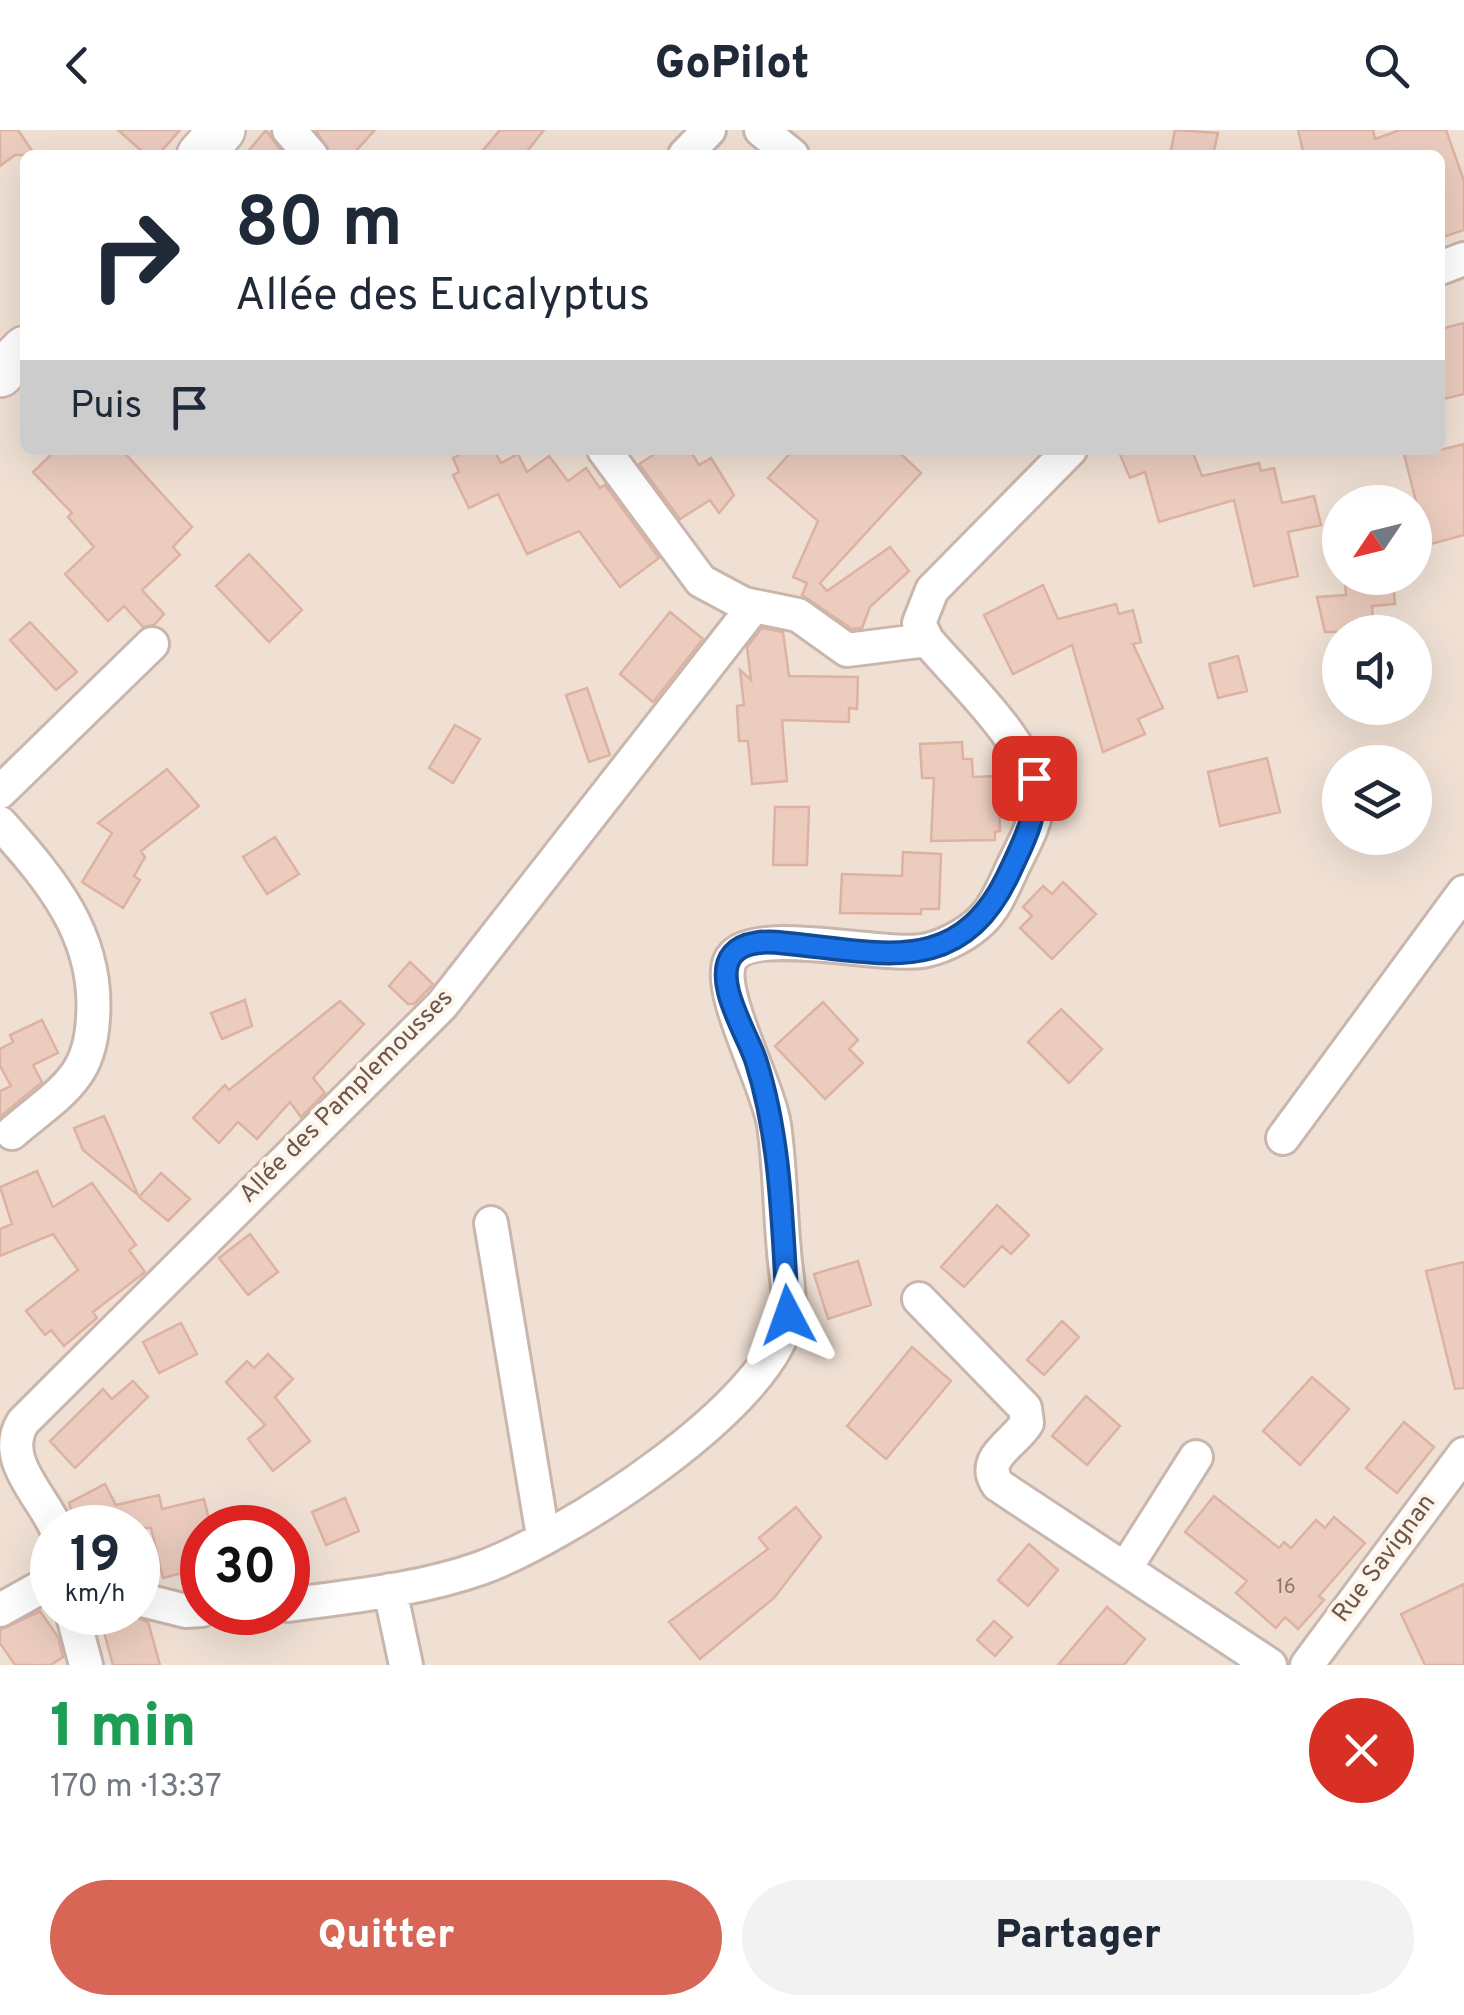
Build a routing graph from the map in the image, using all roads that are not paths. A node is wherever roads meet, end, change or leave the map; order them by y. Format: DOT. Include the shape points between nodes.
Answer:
graph roads {
  1 [pos="222,130"];
  2 [pos="289,130"];
  3 [pos="709,130"];
  4 [pos="762,130"];
  5 [pos="204,150"];
  6 [pos="307,150"];
  7 [pos="691,150"];
  8 [pos="786,150"];
  9 [pos="20,353"];
  10 [pos="0,374"];
  11 [pos="608,455"];
  12 [pos="1059,455"];
  13 [pos="754,606"];
  14 [pos="927,640"];
  15 [pos="152,644"];
  16 [pos="0,792"];
  17 [pos="0,823"];
  18 [pos="1464,892"];
  19 [pos="12,1133"];
  20 [pos="1284,1138"];
  21 [pos="492,1223"];
  22 [pos="919,1298"];
  23 [pos="1464,1454"];
  24 [pos="1196,1457"];
  25 [pos="43,1505"];
  26 [pos="543,1536"];
  27 [pos="1125,1569"];
  28 [pos="390,1590"];
  29 [pos="30,1593"];
  30 [pos="310,1602"];
  31 [pos="0,1610"];
  32 [pos="78,1635"];
  33 [pos="86,1665"];
  34 [pos="406,1665"];
  35 [pos="1270,1665"];
  36 [pos="1307,1665"];
  1 -- 5 [label="main road"];
  2 -- 6 [label="street"];
  3 -- 7 [label="street"];
  4 -- 8 [label="street"];
  9 -- 10 [label="main road"];
  11 -- 13 [label="street" via="701,581"];
  12 -- 14 [label="street" via="932,590 919,622"];
  13 -- 14 [label="street" via="798,615 847,650"];
  13 -- 25 [label="street, Allée des Pamplemousses" via="442,1005 23,1422 14,1435 15,1456"];
  14 -- 26 [label="street" via="1025,759 1037,799 1034,819 997,901 956,939 896,953 772,942 733,954 726,970 729,996 774,1122 788,1315 761,1373 733,1406 584,1516"];
  15 -- 16 [label="street"];
  17 -- 19 [label="street" via="74,917 91,962 95,1000 86,1058 74,1078"];
  18 -- 20 [label="street"];
  21 -- 26 [label="street"];
  22 -- 27 [label="street" via="1024,1408 1024,1430 993,1460 998,1485"];
  23 -- 36 [label="street, Rue Savignan"];
  24 -- 27 [label="street"];
  26 -- 28 [label="street" via="482,1568"];
  27 -- 35 [label="street"];
  28 -- 30 [label="street"];
  28 -- 34 [label="street"];
  29 -- 31 [label="street"];
  32 -- 33 [label="street"];
}
